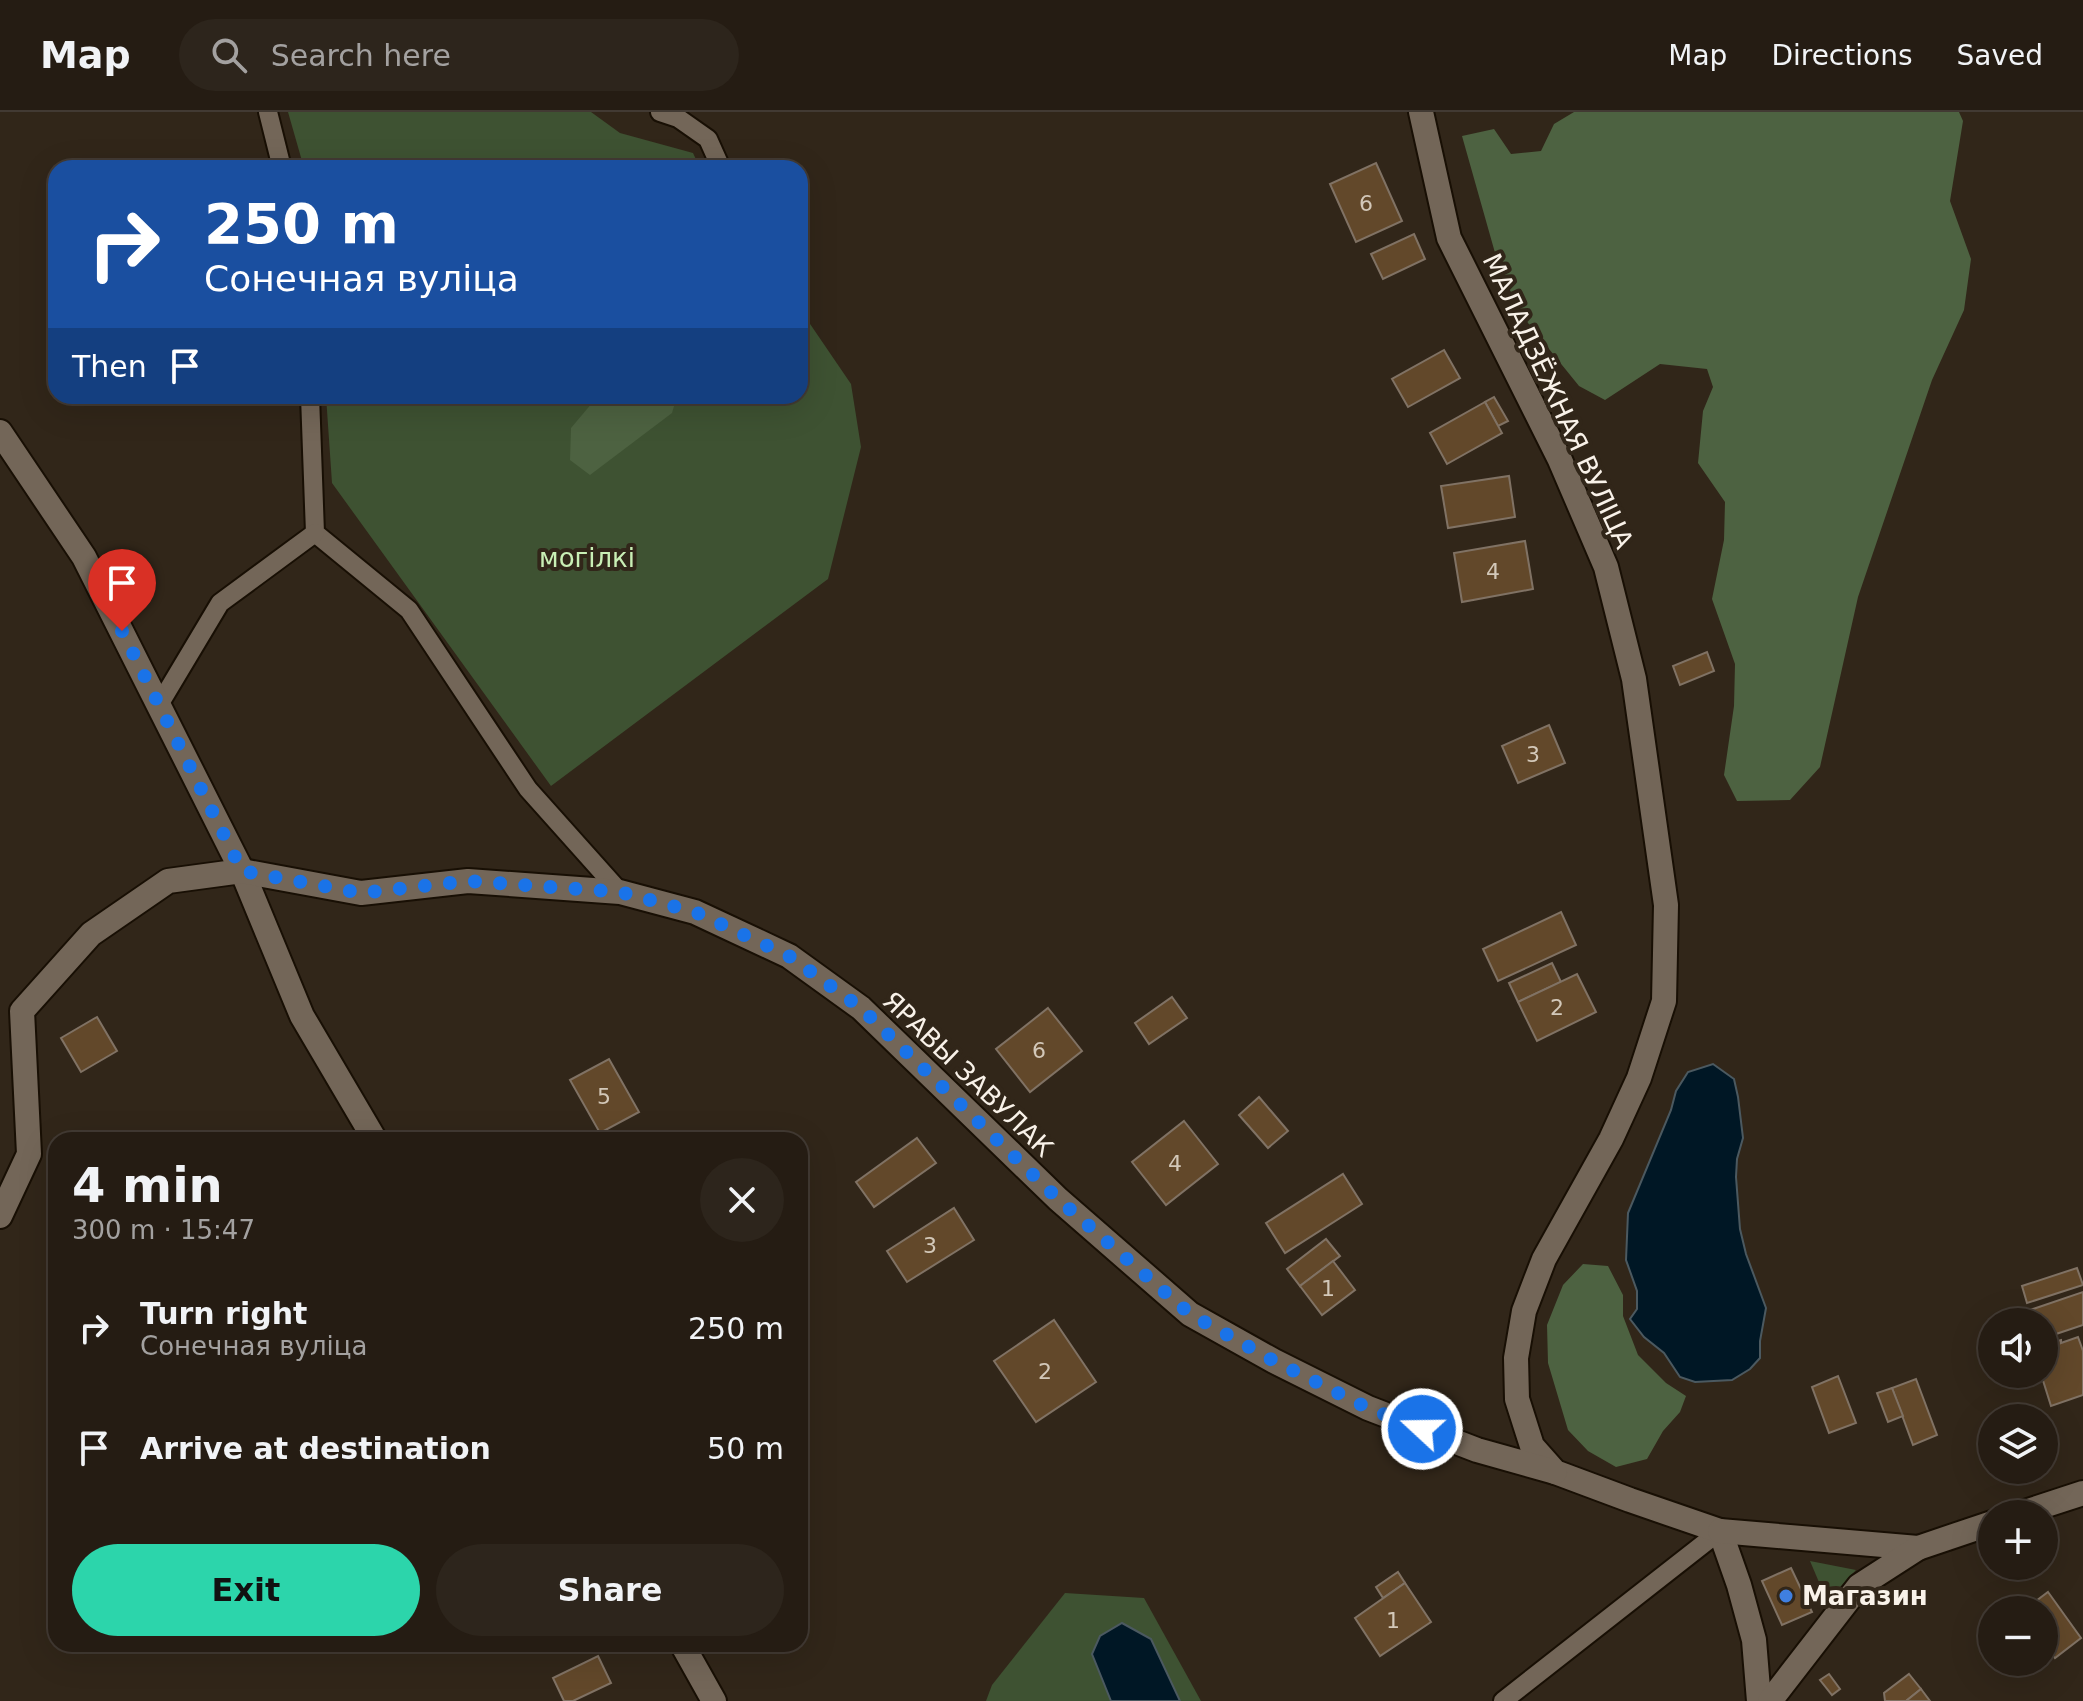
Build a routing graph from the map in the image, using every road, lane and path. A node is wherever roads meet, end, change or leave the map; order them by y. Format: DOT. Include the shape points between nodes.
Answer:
graph roads {
  1 [pos="268,112"];
  2 [pos="660,112"];
  3 [pos="1421,112"];
  4 [pos="280,160"];
  5 [pos="717,160"];
  6 [pos="310,404"];
  7 [pos="0,432"];
  8 [pos="315,533"];
  9 [pos="159,705"];
  10 [pos="242,871"];
  11 [pos="620,892"];
  12 [pos="370,1132"];
  13 [pos="0,1216"];
  14 [pos="1555,1472"];
  15 [pos="2083,1493"];
  16 [pos="2058,1501"];
  17 [pos="1978,1528"];
  18 [pos="1720,1531"];
  19 [pos="1918,1548"];
  20 [pos="686,1652"];
  21 [pos="714,1701"];
  22 [pos="1503,1701"];
  23 [pos="1759,1701"];
  24 [pos="1770,1701"];
  1 -- 4 [label="lane"];
  2 -- 5 [label="lane" via="708,139"];
  3 -- 14 [label="street, МАЛАДЗЁЖНАЯ ВУЛІЦА" via="1449,238 1560,460 1606,567 1634,679 1666,905 1664,1001 1639,1078 1544,1259 1524,1311 1516,1358 1517,1399 1532,1446"];
  6 -- 8 [label="lane"];
  7 -- 9 [label="street" via="84,557"];
  8 -- 9 [label="lane" via="220,603"];
  8 -- 11 [label="lane" via="409,610 528,789"];
  9 -- 10 [label="street"];
  10 -- 11 [label="street, ЯРАВЫ ЗАВУЛАК" via="361,893 468,881"];
  10 -- 12 [label="street" via="302,1016"];
  10 -- 13 [label="street, ЯРАВЫ ЗАВУЛАК" via="168,881 91,934 22,1011 29,1154"];
  11 -- 14 [label="street, ЯРАВЫ ЗАВУЛАК" via="695,912 789,956 861,1008 1058,1199 1190,1314 1368,1408 1477,1450"];
  14 -- 18 [label="street"];
  15 -- 16 [label="street"];
  17 -- 19 [label="street"];
  18 -- 19 [label="street"];
  18 -- 22 [label="lane"];
  18 -- 23 [label="street" via="1754,1640"];
  19 -- 24 [label="street" via="1859,1586"];
  20 -- 21 [label="street"];
}
